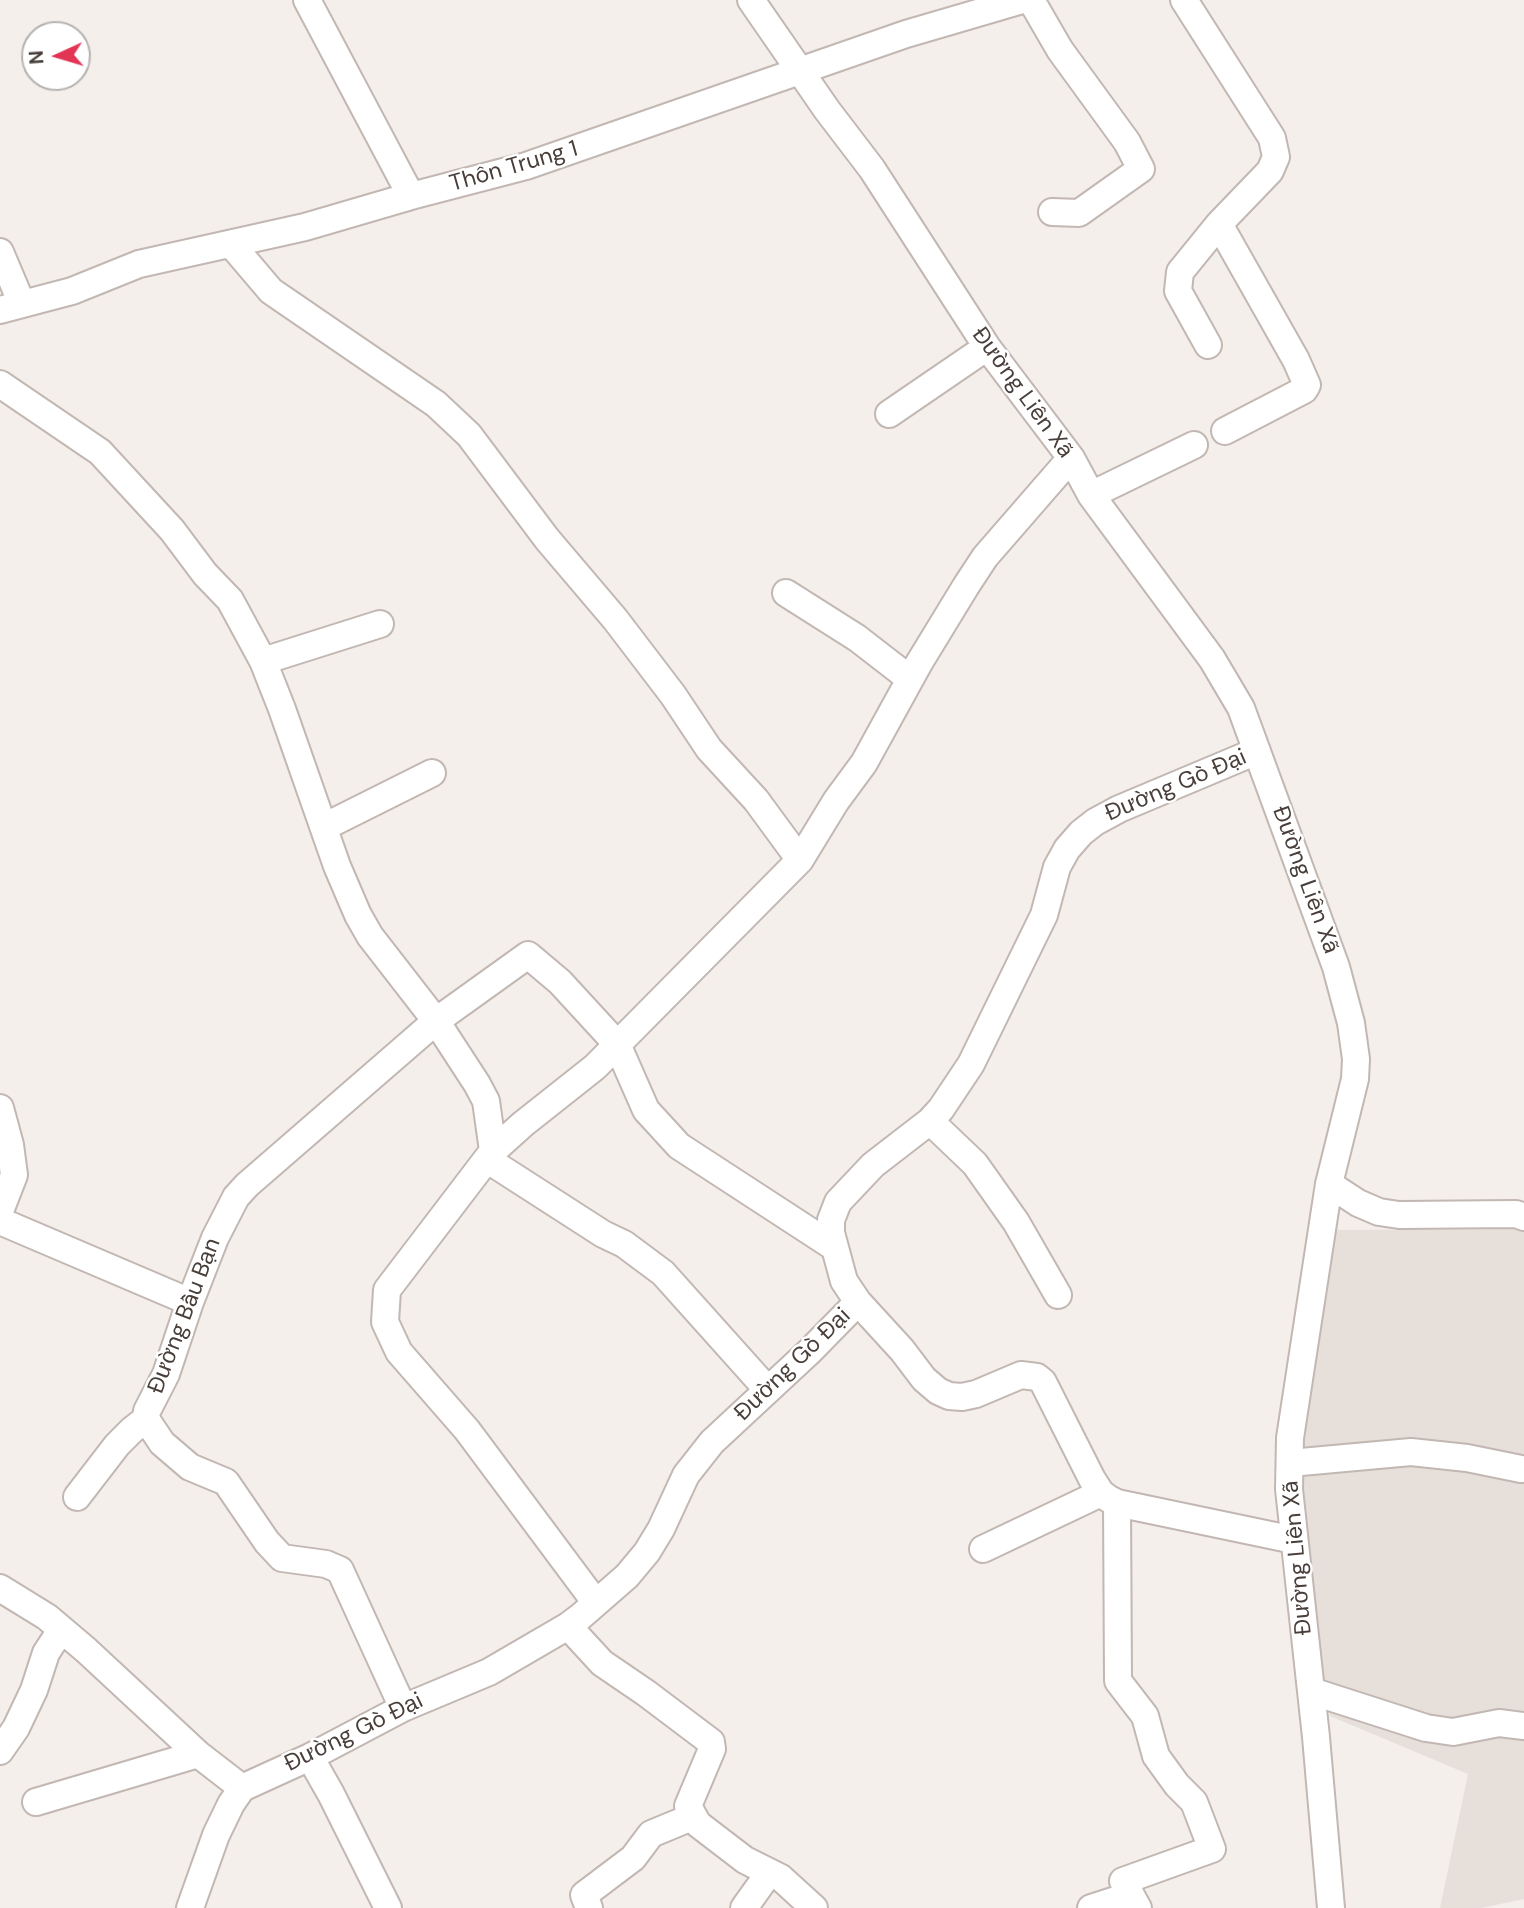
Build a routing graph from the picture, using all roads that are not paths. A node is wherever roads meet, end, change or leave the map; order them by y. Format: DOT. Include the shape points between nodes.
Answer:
graph roads {
  1 [pos="307,0"];
  2 [pos="751,0"];
  3 [pos="1022,0"];
  4 [pos="1031,0"];
  5 [pos="1184,0"];
  6 [pos="801,72"];
  7 [pos="411,196"];
  8 [pos="1052,212"];
  9 [pos="1219,224"];
  10 [pos="231,244"];
  11 [pos="0,252"];
  12 [pos="11,307"];
  13 [pos="1208,345"];
  14 [pos="987,347"];
  15 [pos="0,384"];
  16 [pos="889,414"];
  17 [pos="1225,431"];
  18 [pos="1194,444"];
  19 [pos="1071,458"];
  20 [pos="1091,495"];
  21 [pos="786,593"];
  22 [pos="380,624"];
  23 [pos="263,661"];
  24 [pos="910,679"];
  25 [pos="1257,751"];
  26 [pos="432,773"];
  27 [pos="324,827"];
  28 [pos="800,860"];
  29 [pos="436,1021"];
  30 [pos="617,1044"];
  31 [pos="0,1108"];
  32 [pos="930,1121"];
  33 [pos="491,1156"];
  34 [pos="1329,1184"];
  35 [pos="0,1211"];
  36 [pos="1524,1217"];
  37 [pos="0,1221"];
  38 [pos="834,1247"];
  39 [pos="1058,1295"];
  40 [pos="190,1302"];
  41 [pos="858,1302"];
  42 [pos="767,1389"];
  43 [pos="146,1419"];
  44 [pos="1290,1463"];
  45 [pos="1521,1469"];
  46 [pos="77,1497"];
  47 [pos="1109,1498"];
  48 [pos="1294,1540"];
  49 [pos="983,1549"];
  50 [pos="0,1588"];
  51 [pos="596,1603"];
  52 [pos="568,1626"];
  53 [pos="61,1630"];
  54 [pos="1311,1691"];
  55 [pos="403,1708"];
  56 [pos="1524,1726"];
  57 [pos="0,1751"];
  58 [pos="198,1754"];
  59 [pos="310,1757"];
  60 [pos="242,1788"];
  61 [pos="36,1802"];
  62 [pos="692,1817"];
  63 [pos="769,1873"];
  64 [pos="1134,1902"];
  65 [pos="190,1908"];
  66 [pos="388,1908"];
  67 [pos="589,1908"];
  68 [pos="744,1908"];
  69 [pos="814,1908"];
  70 [pos="1091,1908"];
  71 [pos="1331,1908"];
  1 -- 7 [label="street"];
  2 -- 6 [label="street, Đường Liên Xã"];
  3 -- 6 [label="street, Thôn Trung 1" via="906,34"];
  4 -- 8 [label="street" via="1141,169 1079,213"];
  5 -- 9 [label="street" via="1272,138 1276,157 1270,171"];
  6 -- 7 [label="street, Thôn Trung 1" via="526,166"];
  6 -- 14 [label="street, Đường Liên Xã" via="872,169"];
  7 -- 10 [label="street, Thôn Trung 1"];
  9 -- 13 [label="street" via="1180,272 1178,291"];
  9 -- 17 [label="street" via="1307,385"];
  10 -- 12 [label="street, Thôn Trung 1" via="139,264 72,291"];
  10 -- 28 [label="street" via="271,291 436,404 469,435 547,539 615,619 709,749 756,800"];
  11 -- 12 [label="street"];
  14 -- 16 [label="street"];
  14 -- 19 [label="street, Đường Liên Xã"];
  15 -- 23 [label="street" via="100,452 116,468 230,600"];
  18 -- 20 [label="street"];
  19 -- 20 [label="street, Đường Liên Xã"];
  19 -- 24 [label="street" via="985,557"];
  20 -- 25 [label="street, Đường Liên Xã" via="1212,659 1241,708"];
  21 -- 24 [label="street"];
  22 -- 23 [label="street"];
  23 -- 27 [label="street"];
  24 -- 28 [label="street" via="864,763"];
  25 -- 32 [label="street, Đường Gò Đại" via="1119,809 1081,833 1057,867 1044,915 971,1064"];
  25 -- 34 [label="street, Đường Liên Xã" via="1336,967 1356,1059"];
  26 -- 27 [label="street"];
  27 -- 29 [label="street" via="370,936"];
  28 -- 30 [label="street"];
  29 -- 30 [label="street, Đường Bầu Bạn" via="528,955 560,982"];
  29 -- 33 [label="street" via="486,1101"];
  29 -- 40 [label="street, Đường Bầu Bạn" via="236,1197"];
  30 -- 33 [label="street"];
  30 -- 38 [label="street" via="646,1110 679,1146"];
  31 -- 35 [label="street" via="14,1175"];
  32 -- 38 [label="street, Đường Gò Đại" via="873,1165 838,1202 831,1220"];
  32 -- 39 [label="street" via="975,1164 1016,1222"];
  33 -- 42 [label="street" via="663,1273"];
  33 -- 51 [label="street" via="387,1290 385,1322 399,1352 486,1455"];
  34 -- 36 [label="street" via="1379,1212"];
  34 -- 44 [label="street, Đường Liên Xã"];
  37 -- 40 [label="street"];
  38 -- 41 [label="street, Đường Gò Đại" via="844,1280"];
  40 -- 43 [label="street, Đường Bầu Bạn"];
  41 -- 42 [label="street, Đường Gò Đại"];
  41 -- 47 [label="street" via="924,1379 949,1396 976,1394 1021,1375 1037,1377"];
  42 -- 51 [label="street, Đường Gò Đại" via="697,1459 647,1552"];
  43 -- 46 [label="street" via="117,1445"];
  43 -- 55 [label="street, Đường Bầu Bạn" via="162,1443 190,1467 226,1482 282,1558 340,1570"];
  44 -- 45 [label="street" via="1411,1452"];
  44 -- 48 [label="street, Đường Liên Xã"];
  47 -- 48 [label="street"];
  47 -- 49 [label="street"];
  47 -- 64 [label="street" via="1118,1681 1145,1716 1156,1756 1194,1801 1212,1849 1124,1881"];
  48 -- 54 [label="street, Đường Liên Xã"];
  50 -- 53 [label="street"];
  51 -- 52 [label="street, Đường Gò Đại"];
  52 -- 55 [label="street, Đường Gò Đại" via="489,1672"];
  52 -- 62 [label="street" via="602,1662 711,1742 688,1806"];
  53 -- 57 [label="street" via="46,1653 16,1728"];
  53 -- 58 [label="street"];
  54 -- 56 [label="street" via="1426,1728 1453,1732 1499,1723"];
  54 -- 71 [label="street, Đường Liên Xã"];
  55 -- 59 [label="street, Đường Gò Đại"];
  58 -- 60 [label="street"];
  58 -- 61 [label="street"];
  59 -- 60 [label="street, Đường Gò Đại"];
  59 -- 66 [label="street"];
  60 -- 65 [label="street" via="216,1835"];
  62 -- 63 [label="street" via="745,1860"];
  62 -- 67 [label="street" via="650,1834 633,1858 584,1895"];
  63 -- 68 [label="street"];
  63 -- 69 [label="street" via="794,1888"];
  64 -- 70 [label="street"];
}
